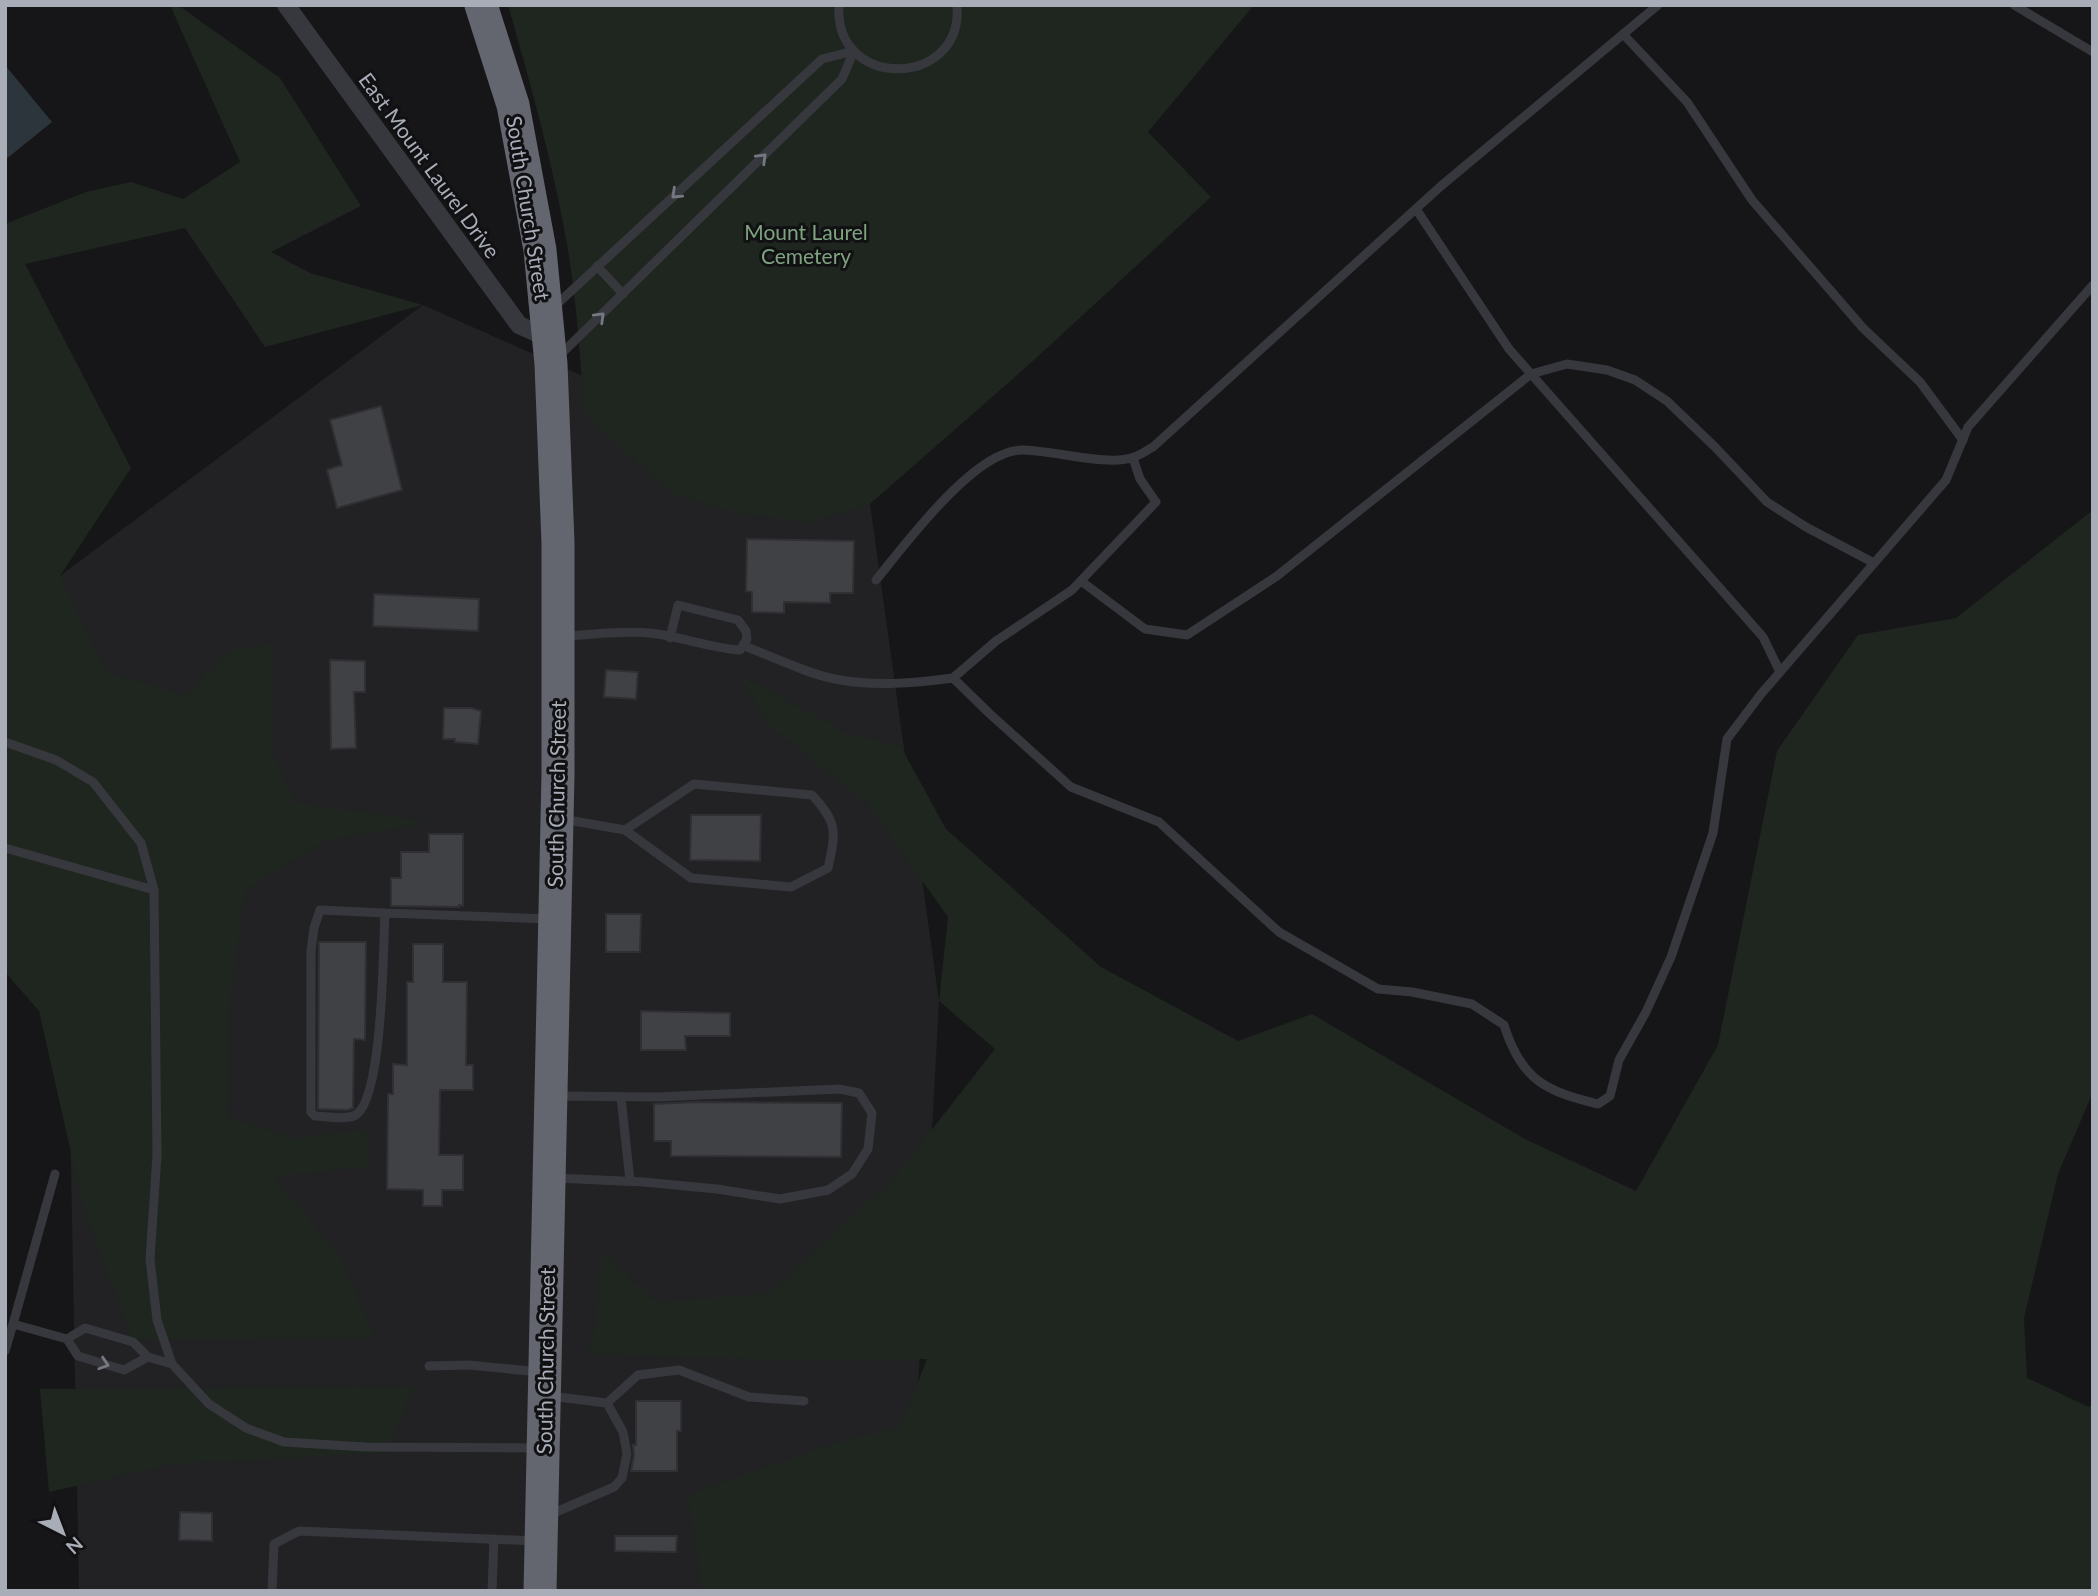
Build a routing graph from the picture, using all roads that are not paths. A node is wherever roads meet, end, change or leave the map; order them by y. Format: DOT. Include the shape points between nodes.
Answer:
graph roads {
  1 [pos="286,5"];
  2 [pos="481,5"];
  3 [pos="839,5"];
  4 [pos="957,5"];
  5 [pos="1658,5"];
  6 [pos="2014,5"];
  7 [pos="1623,34"];
  8 [pos="854,51"];
  9 [pos="2093,52"];
  10 [pos="1416,209"];
  11 [pos="597,266"];
  12 [pos="2093,285"];
  13 [pos="623,294"];
  14 [pos="548,339"];
  15 [pos="1531,374"];
  16 [pos="1963,440"];
  17 [pos="1133,458"];
  18 [pos="1874,563"];
  19 [pos="876,580"];
  20 [pos="1081,581"];
  21 [pos="558,636"];
  22 [pos="670,638"];
  23 [pos="744,646"];
  24 [pos="1780,672"];
  25 [pos="953,678"];
  26 [pos="5,742"];
  27 [pos="556,818"];
  28 [pos="625,830"];
  29 [pos="5,848"];
  30 [pos="154,890"];
  31 [pos="385,913"];
  32 [pos="555,919"];
  33 [pos="551,1096"];
  34 [pos="621,1097"];
  35 [pos="55,1174"];
  36 [pos="549,1178"];
  37 [pos="630,1181"];
  38 [pos="13,1324"];
  39 [pos="67,1339"];
  40 [pos="5,1351"];
  41 [pos="148,1357"];
  42 [pos="172,1364"];
  43 [pos="429,1366"];
  44 [pos="545,1384"];
  45 [pos="804,1401"];
  46 [pos="607,1403"];
  47 [pos="543,1448"];
  48 [pos="541,1529"];
  49 [pos="494,1539"];
  50 [pos="272,1591"];
  51 [pos="492,1591"];
  52 [pos="540,1591"];
  1 -- 14 [label="street, East Mount Laurel Drive" via="519,325"];
  2 -- 14 [label="highway, South Church Street" via="513,105 540,250"];
  3 -- 8 [label="lane" via="843,35"];
  4 -- 8 [label="lane" via="953,35 926,64 888,69"];
  5 -- 7 [label="lane"];
  6 -- 9 [label="lane"];
  7 -- 10 [label="lane"];
  7 -- 16 [label="lane" via="1686,102 1752,200 1863,328 1920,382"];
  8 -- 11 [label="lane, one-way" via="822,59"];
  13 -- 8 [label="lane, one-way" via="842,79"];
  10 -- 15 [label="lane" via="1509,349"];
  10 -- 17 [label="lane" via="1153,447"];
  11 -- 13 [label="lane"];
  11 -- 14 [label="lane"];
  12 -- 16 [label="lane" via="1968,427"];
  14 -- 13 [label="lane, one-way"];
  14 -- 21 [label="highway, South Church Street"];
  15 -- 18 [label="lane" via="1567,364 1635,380 1676,410 1767,502"];
  15 -- 20 [label="lane" via="1277,576 1187,635 1144,628"];
  15 -- 24 [label="lane" via="1763,637"];
  16 -- 18 [label="lane" via="1946,480"];
  17 -- 19 [label="lane" via="1111,460 1019,450 999,456 951,492"];
  17 -- 20 [label="lane" via="1140,479 1156,502"];
  18 -- 24 [label="lane"];
  20 -- 25 [label="lane" via="996,641"];
  21 -- 22 [label="lane" via="648,633"];
  21 -- 27 [label="highway, South Church Street"];
  22 -- 23 [label="lane" via="723,649"];
  22 -- 23 [label="lane" via="678,605 738,620 746,631"];
  23 -- 25 [label="lane" via="833,679 865,683"];
  24 -- 25 [label="lane" via="1727,739 1713,833 1671,957 1619,1060 1610,1096 1598,1104 1549,1089 1520,1065 1504,1025 1472,1004 1378,989 1279,932 1159,822 1071,787"];
  26 -- 30 [label="lane" via="56,760 93,782 141,843"];
  27 -- 28 [label="lane"];
  27 -- 32 [label="highway, South Church Street"];
  28 -- 28 [label="lane" via="691,878 791,887 828,868 835,839 829,814 812,795 694,784"];
  29 -- 30 [label="lane"];
  30 -- 42 [label="lane" via="157,1155 150,1259 157,1320"];
  31 -- 31 [label="lane" via="378,1051 367,1099 354,1117 315,1116 311,1112 311,950 320,910"];
  31 -- 32 [label="lane"];
  32 -- 33 [label="highway, South Church Street"];
  33 -- 34 [label="lane"];
  33 -- 36 [label="highway, South Church Street"];
  34 -- 37 [label="lane"];
  34 -- 37 [label="lane" via="839,1089 859,1093 872,1113 868,1149 852,1174 828,1190 780,1199"];
  35 -- 38 [label="lane"];
  36 -- 37 [label="lane"];
  36 -- 44 [label="highway, South Church Street"];
  38 -- 39 [label="lane"];
  38 -- 40 [label="lane"];
  39 -- 41 [label="lane" via="85,1328 133,1342"];
  39 -- 41 [label="lane, one-way" via="78,1356 124,1370"];
  41 -- 42 [label="lane"];
  42 -- 47 [label="lane" via="209,1404 246,1428 284,1442"];
  43 -- 44 [label="lane" via="468,1365"];
  44 -- 46 [label="lane"];
  44 -- 47 [label="highway, South Church Street"];
  45 -- 46 [label="lane" via="748,1397 679,1370 638,1375"];
  46 -- 48 [label="lane" via="623,1432 627,1454 622,1478"];
  47 -- 48 [label="highway, South Church Street"];
  48 -- 49 [label="lane"];
  48 -- 52 [label="highway, South Church Street"];
  49 -- 50 [label="lane" via="299,1531 274,1544"];
  49 -- 51 [label="lane"];
}
